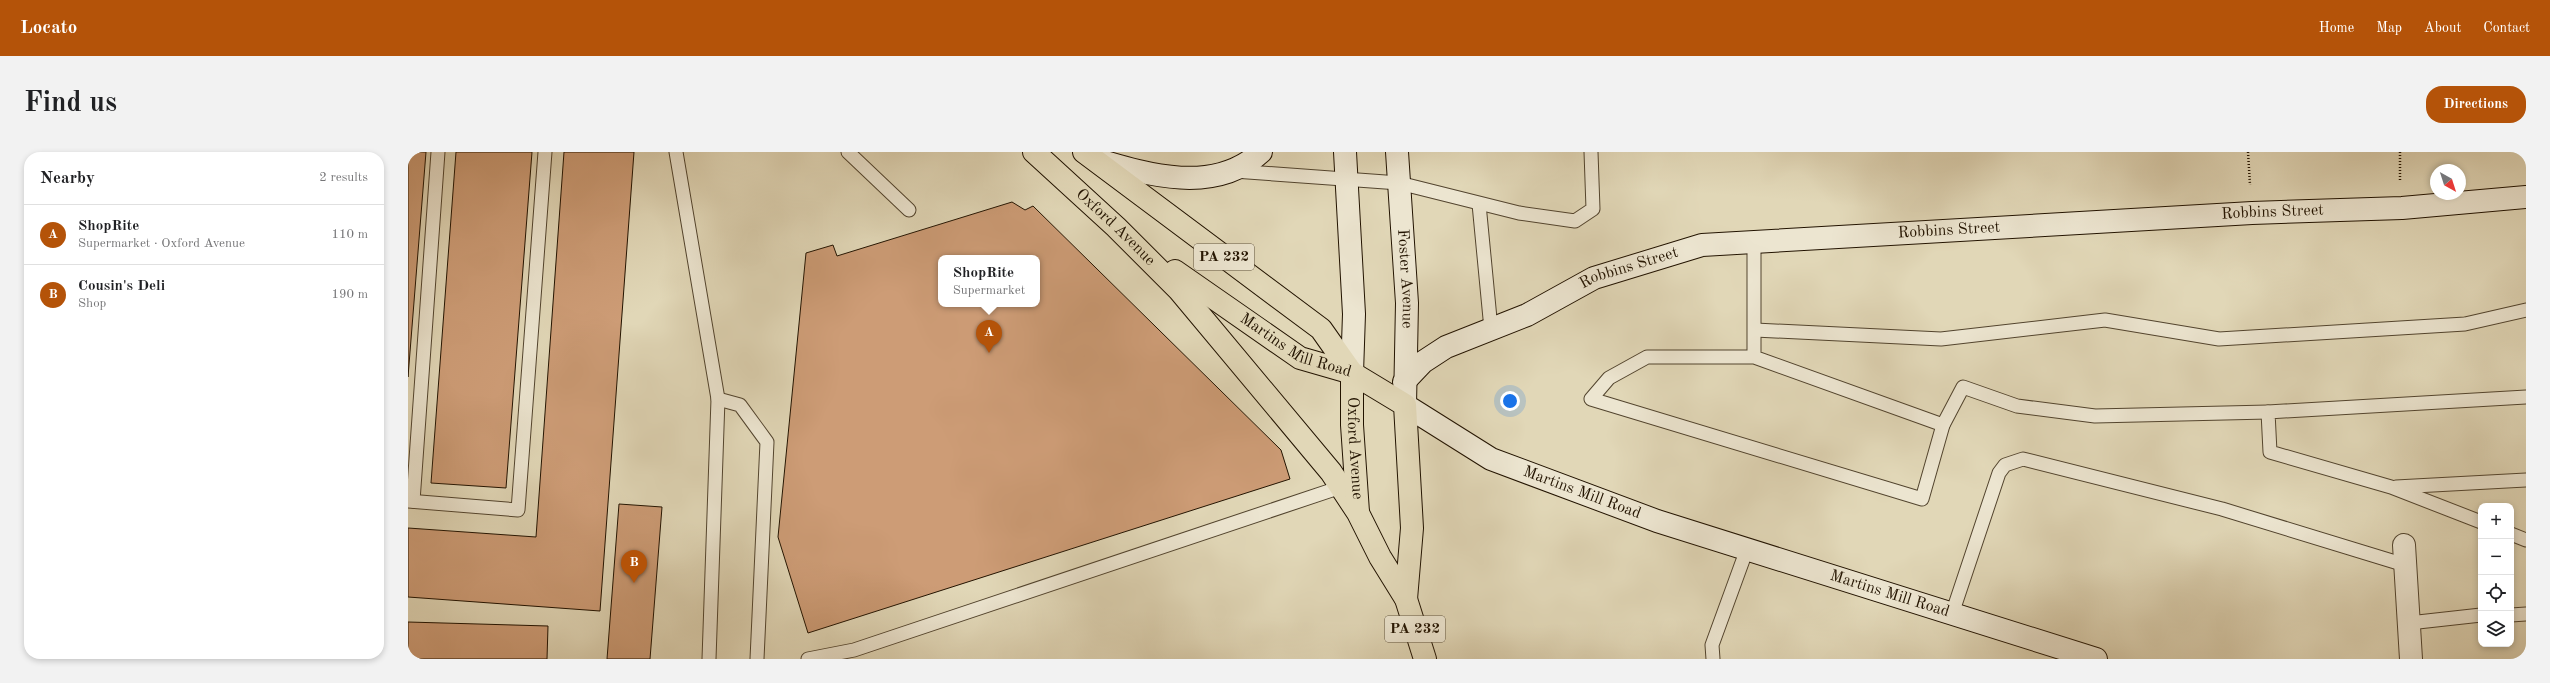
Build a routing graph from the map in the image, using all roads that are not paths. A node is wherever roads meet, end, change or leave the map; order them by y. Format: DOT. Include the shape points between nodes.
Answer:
graph roads {
  1 [pos="438,152"];
  2 [pos="545,152"];
  3 [pos="676,152"];
  4 [pos="848,152"];
  5 [pos="1034,152"];
  6 [pos="1261,152"];
  7 [pos="1345,152"];
  8 [pos="1397,152"];
  9 [pos="1590,152"];
  10 [pos="1088,155"];
  11 [pos="1230,170"];
  12 [pos="1346,180"];
  13 [pos="1399,183"];
  14 [pos="2526,197"];
  15 [pos="1479,204"];
  16 [pos="909,210"];
  17 [pos="1116,227"];
  18 [pos="1754,242"];
  19 [pos="2526,310"];
  20 [pos="1491,329"];
  21 [pos="1755,330"];
  22 [pos="1754,358"];
  23 [pos="1352,373"];
  24 [pos="1404,382"];
  25 [pos="2526,397"];
  26 [pos="718,399"];
  27 [pos="1405,405"];
  28 [pos="2268,412"];
  29 [pos="1943,425"];
  30 [pos="2526,480"];
  31 [pos="1341,487"];
  32 [pos="2392,487"];
  33 [pos="410,501"];
  34 [pos="1358,513"];
  35 [pos="2478,521"];
  36 [pos="2514,535"];
  37 [pos="2526,540"];
  38 [pos="1747,549"];
  39 [pos="2405,555"];
  40 [pos="1406,599"];
  41 [pos="1952,614"];
  42 [pos="2526,614"];
  43 [pos="2514,615"];
  44 [pos="2478,616"];
  45 [pos="2409,623"];
  46 [pos="855,654"];
  47 [pos="709,659"];
  48 [pos="757,659"];
  49 [pos="808,659"];
  50 [pos="1425,659"];
  51 [pos="1713,659"];
  52 [pos="2096,659"];
  53 [pos="2411,659"];
  1 -- 33 [label="lane"];
  2 -- 33 [label="lane" via="518,510"];
  3 -- 26 [label="lane"];
  4 -- 16 [label="lane"];
  5 -- 17 [label="main road, Oxford Avenue / PA 232"];
  6 -- 11 [label="street" via="1246,164"];
  7 -- 12 [label="street"];
  8 -- 13 [label="street, Foster Avenue"];
  9 -- 15 [label="lane" via="1593,209 1576,221 1519,214"];
  10 -- 11 [label="street" via="1149,175 1169,178 1193,179"];
  10 -- 23 [label="main road, Oxford Avenue / PA 232" via="1322,329"];
  11 -- 12 [label="lane"];
  12 -- 13 [label="lane"];
  12 -- 23 [label="street" via="1354,314"];
  13 -- 15 [label="lane"];
  13 -- 24 [label="street, Foster Avenue" via="1407,303"];
  14 -- 18 [label="street, Robbins Street" via="2402,208 2252,213"];
  15 -- 20 [label="lane"];
  17 -- 23 [label="main road, Martins Mill Road" via="1196,287 1300,358"];
  17 -- 31 [label="main road, Oxford Avenue / PA 232" via="1179,290 1301,434"];
  18 -- 20 [label="street, Robbins Street" via="1702,245 1594,278 1527,315"];
  18 -- 21 [label="lane"];
  19 -- 21 [label="lane" via="2465,324 2219,339 2105,320 1941,339"];
  20 -- 24 [label="street, Robbins Street" via="1433,355"];
  21 -- 22 [label="lane"];
  22 -- 29 [label="lane"];
  22 -- 29 [label="lane" via="1647,357 1608,378 1591,399 1922,499"];
  23 -- 27 [label="main road, Martins Mill Road"];
  23 -- 34 [label="main road, Oxford Avenue" via="1352,424"];
  24 -- 27 [label="street, Foster Avenue"];
  25 -- 28 [label="lane"];
  26 -- 47 [label="lane"];
  26 -- 48 [label="lane" via="740,405 767,442"];
  27 -- 38 [label="street, Martins Mill Road" via="1492,459 1657,521"];
  27 -- 40 [label="main road, Oxford Avenue / PA 232" via="1412,528"];
  28 -- 29 [label="lane" via="2095,416 2017,406 1963,387"];
  28 -- 32 [label="lane" via="2270,452"];
  30 -- 32 [label="lane"];
  31 -- 34 [label="main road, Oxford Avenue / PA 232"];
  31 -- 46 [label="lane"];
  32 -- 35 [label="lane"];
  34 -- 40 [label="main road, Oxford Avenue / PA 232" via="1380,557"];
  36 -- 37 [label="lane"];
  38 -- 41 [label="street, Martins Mill Road"];
  38 -- 51 [label="lane" via="1712,645"];
  39 -- 41 [label="lane" via="2023,459 2005,465 1999,473"];
  39 -- 45 [label="street"];
  40 -- 50 [label="main road, Oxford Avenue / PA 232"];
  41 -- 52 [label="street, Martins Mill Road"];
  42 -- 43 [label="lane"];
  44 -- 45 [label="lane"];
  45 -- 53 [label="street"];
  46 -- 49 [label="lane"];
}
